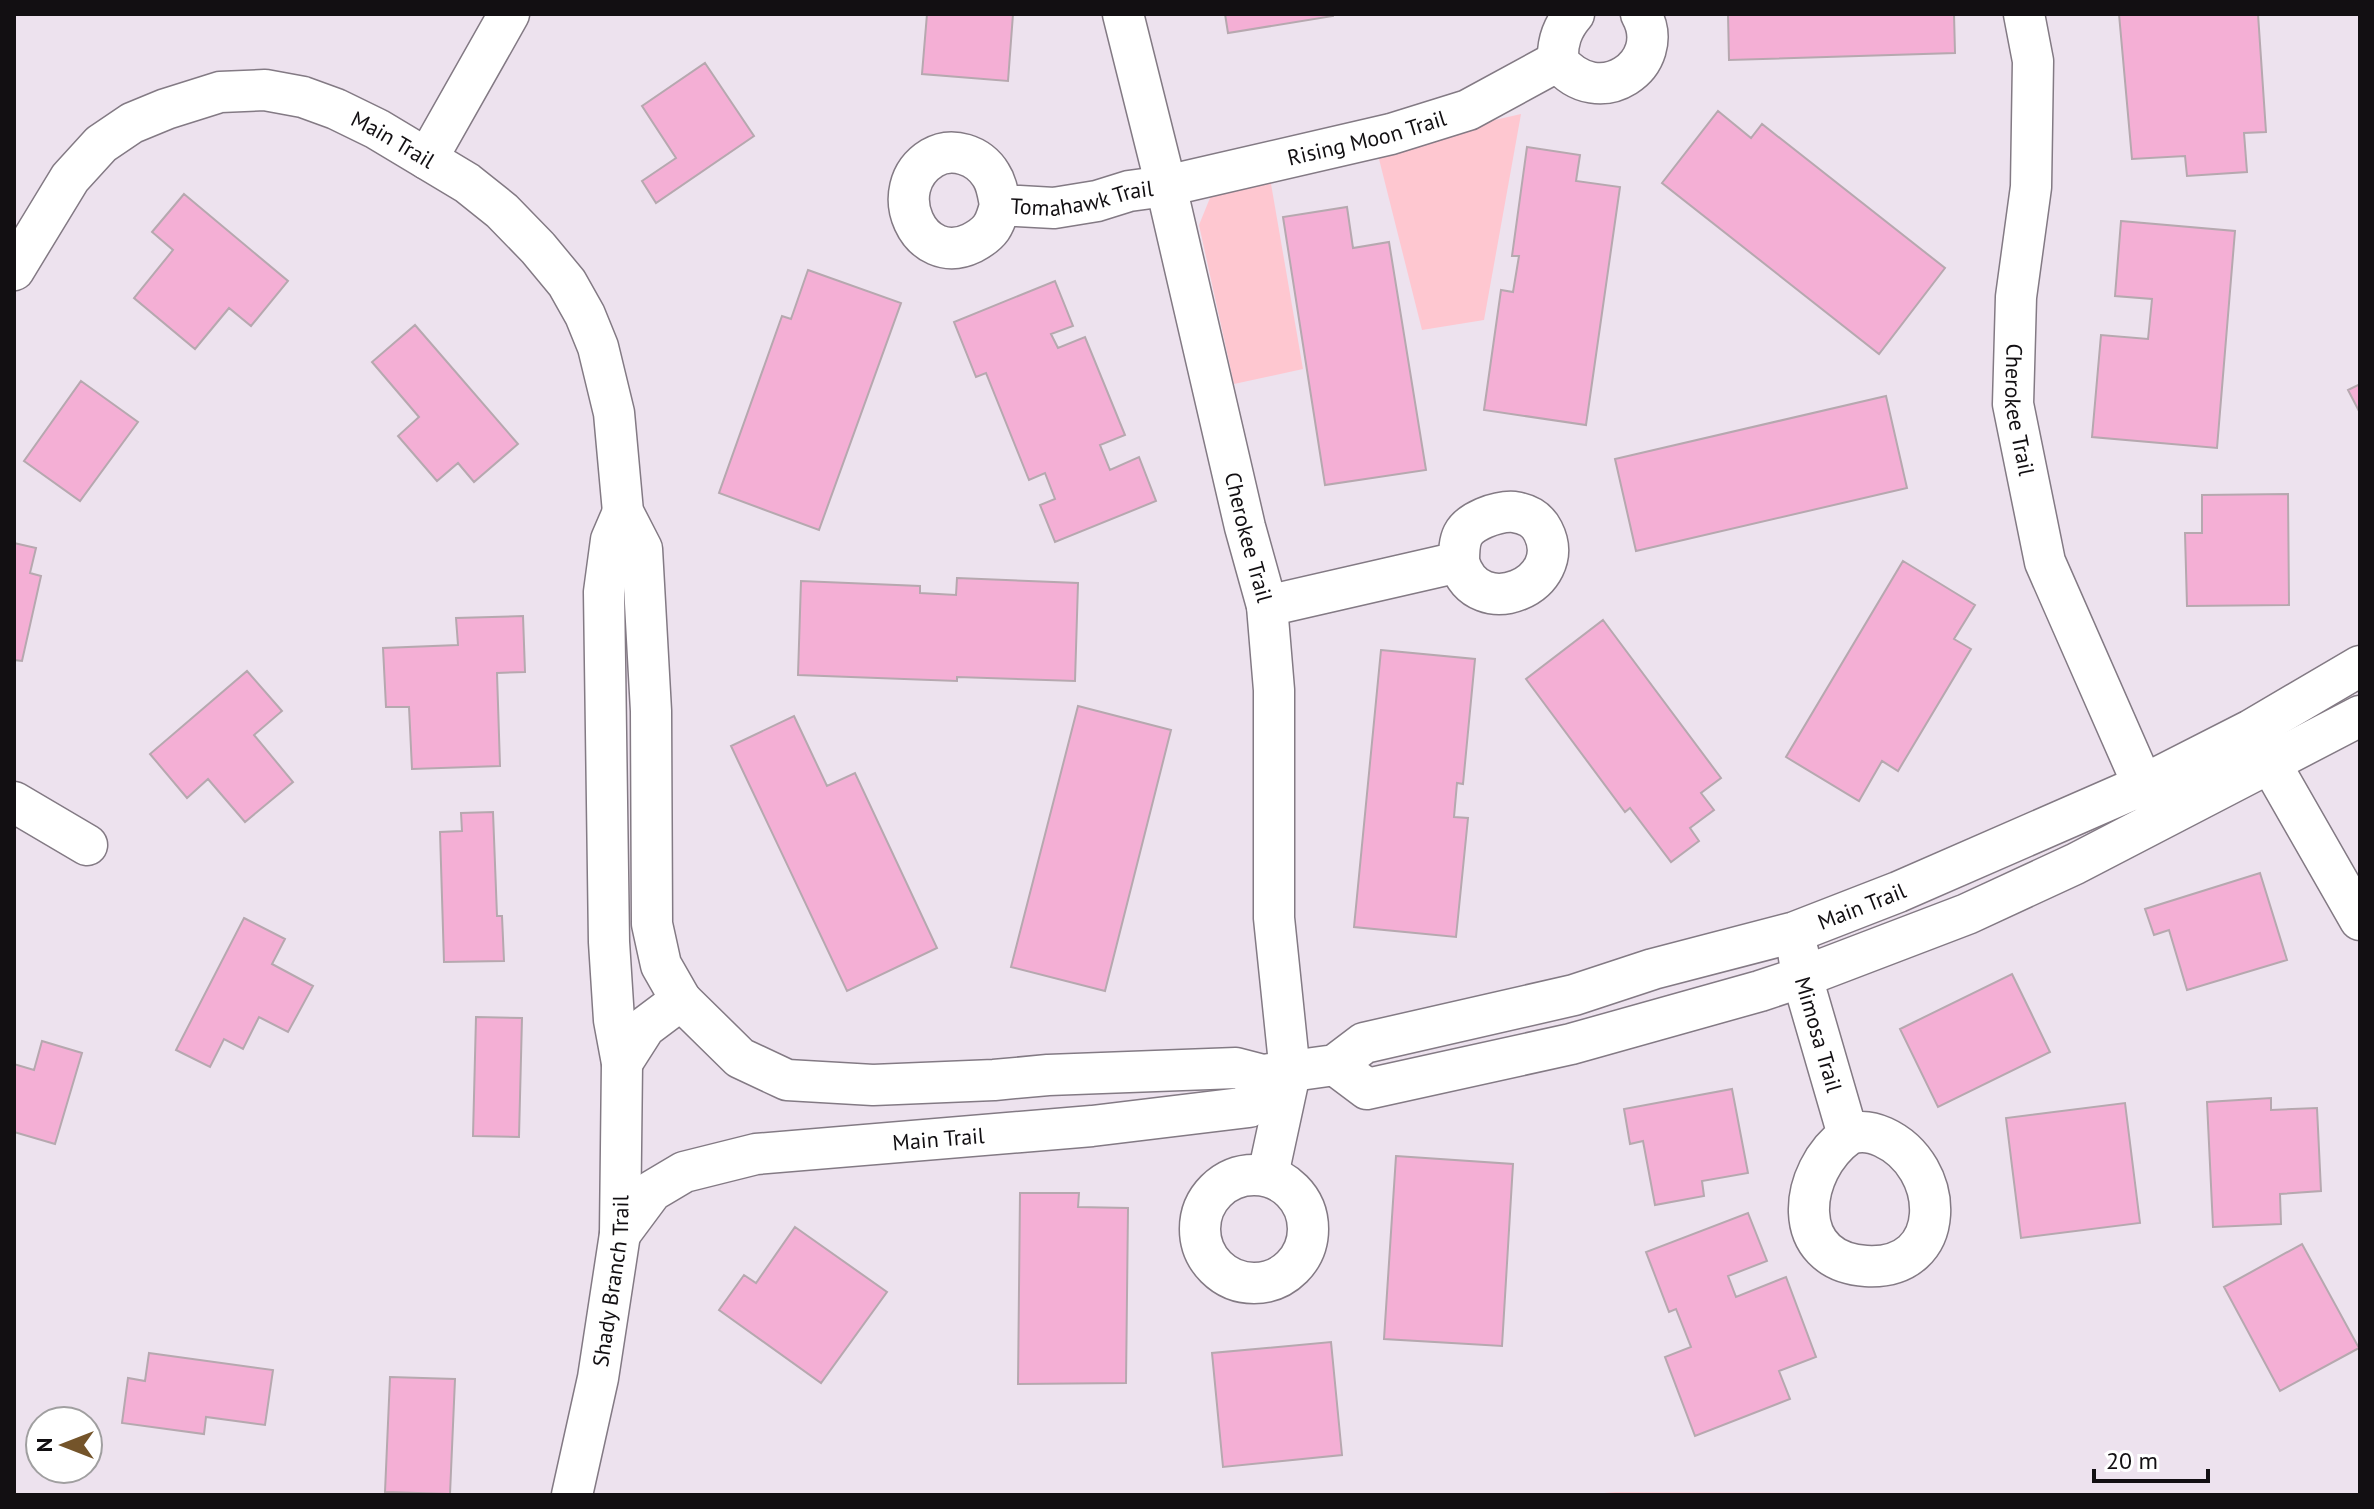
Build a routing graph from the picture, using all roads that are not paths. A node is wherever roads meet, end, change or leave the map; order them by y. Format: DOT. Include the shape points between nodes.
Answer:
graph roads {
  1 [pos="509,14"];
  2 [pos="1123,14"];
  3 [pos="1574,14"];
  4 [pos="1641,14"];
  5 [pos="2024,14"];
  6 [pos="1558,61"];
  7 [pos="427,159"];
  8 [pos="1166,186"];
  9 [pos="1000,205"];
  10 [pos="14,270"];
  11 [pos="623,512"];
  12 [pos="1459,562"];
  13 [pos="1267,606"];
  14 [pos="2360,666"];
  15 [pos="2360,716"];
  16 [pos="2261,746"];
  17 [pos="2143,785"];
  18 [pos="14,802"];
  19 [pos="2166,817"];
  20 [pos="87,845"];
  21 [pos="1963,865"];
  22 [pos="1980,908"];
  23 [pos="2360,920"];
  24 [pos="1795,932"];
  25 [pos="1802,977"];
  26 [pos="681,1000"];
  27 [pos="622,1063"];
  28 [pos="1335,1065"];
  29 [pos="1277,1074"];
  30 [pos="1048,1075"];
  31 [pos="1050,1129"];
  32 [pos="1848,1135"];
  33 [pos="1268,1175"];
  34 [pos="620,1234"];
  35 [pos="572,1495"];
  1 -- 7 [label="street"];
  2 -- 8 [label="street, Cherokee Trail"];
  3 -- 6 [label="street" via="1560,38"];
  4 -- 6 [label="street" via="1646,46 1634,68 1618,81 1585,81"];
  5 -- 17 [label="street, Cherokee Trail" via="2033,61 2031,187 2016,297 2013,404 2045,562"];
  6 -- 8 [label="street, Rising Moon Trail" via="1468,110 1391,134"];
  7 -- 10 [label="street, Main Trail" via="377,129 303,97 265,90 220,92 132,123 101,144 70,178"];
  7 -- 11 [label="street, Main Trail" via="502,211 567,283 585,315 614,413"];
  8 -- 9 [label="street, Tomahawk Trail" via="1054,208"];
  8 -- 13 [label="street, Cherokee Trail"];
  11 -- 26 [label="street, Main Trail" via="642,549 651,711 652,924 661,965"];
  11 -- 27 [label="street, Main Trail" via="611,540 604,592 609,942"];
  12 -- 13 [label="street"];
  13 -- 29 [label="street, Cherokee Trail" via="1274,690"];
  14 -- 16 [label="street, Main Trail"];
  15 -- 16 [label="street, Main Trail"];
  16 -- 17 [label="street, Main Trail"];
  16 -- 19 [label="street, Main Trail"];
  16 -- 23 [label="street"];
  17 -- 19 [label="street, Cherokee Trail"];
  17 -- 21 [label="street, Main Trail"];
  18 -- 20 [label="street"];
  19 -- 22 [label="street, Main Trail"];
  21 -- 22 [label="street"];
  21 -- 24 [label="street, Main Trail"];
  22 -- 25 [label="street, Main Trail"];
  24 -- 25 [label="street, Mimosa Trail"];
  24 -- 28 [label="street, Main Trail" via="1574,995 1364,1043"];
  25 -- 28 [label="street, Main Trail" via="1571,1044 1367,1089"];
  25 -- 32 [label="street, Mimosa Trail"];
  26 -- 27 [label="street" via="645,1027"];
  26 -- 30 [label="street, Main Trail" via="740,1058 787,1080 873,1085"];
  27 -- 34 [label="street, Shady Branch Trail"];
  28 -- 29 [label="street, Main Trail"];
  29 -- 30 [label="street, Main Trail" via="1236,1068"];
  29 -- 31 [label="street, Main Trail" via="1249,1107"];
  29 -- 33 [label="street, Cherokee Trail"];
  30 -- 31 [label="street"];
  31 -- 34 [label="street, Main Trail" via="756,1154 684,1172 652,1191"];
  34 -- 35 [label="street, Shady Branch Trail" via="598,1378"];
}
